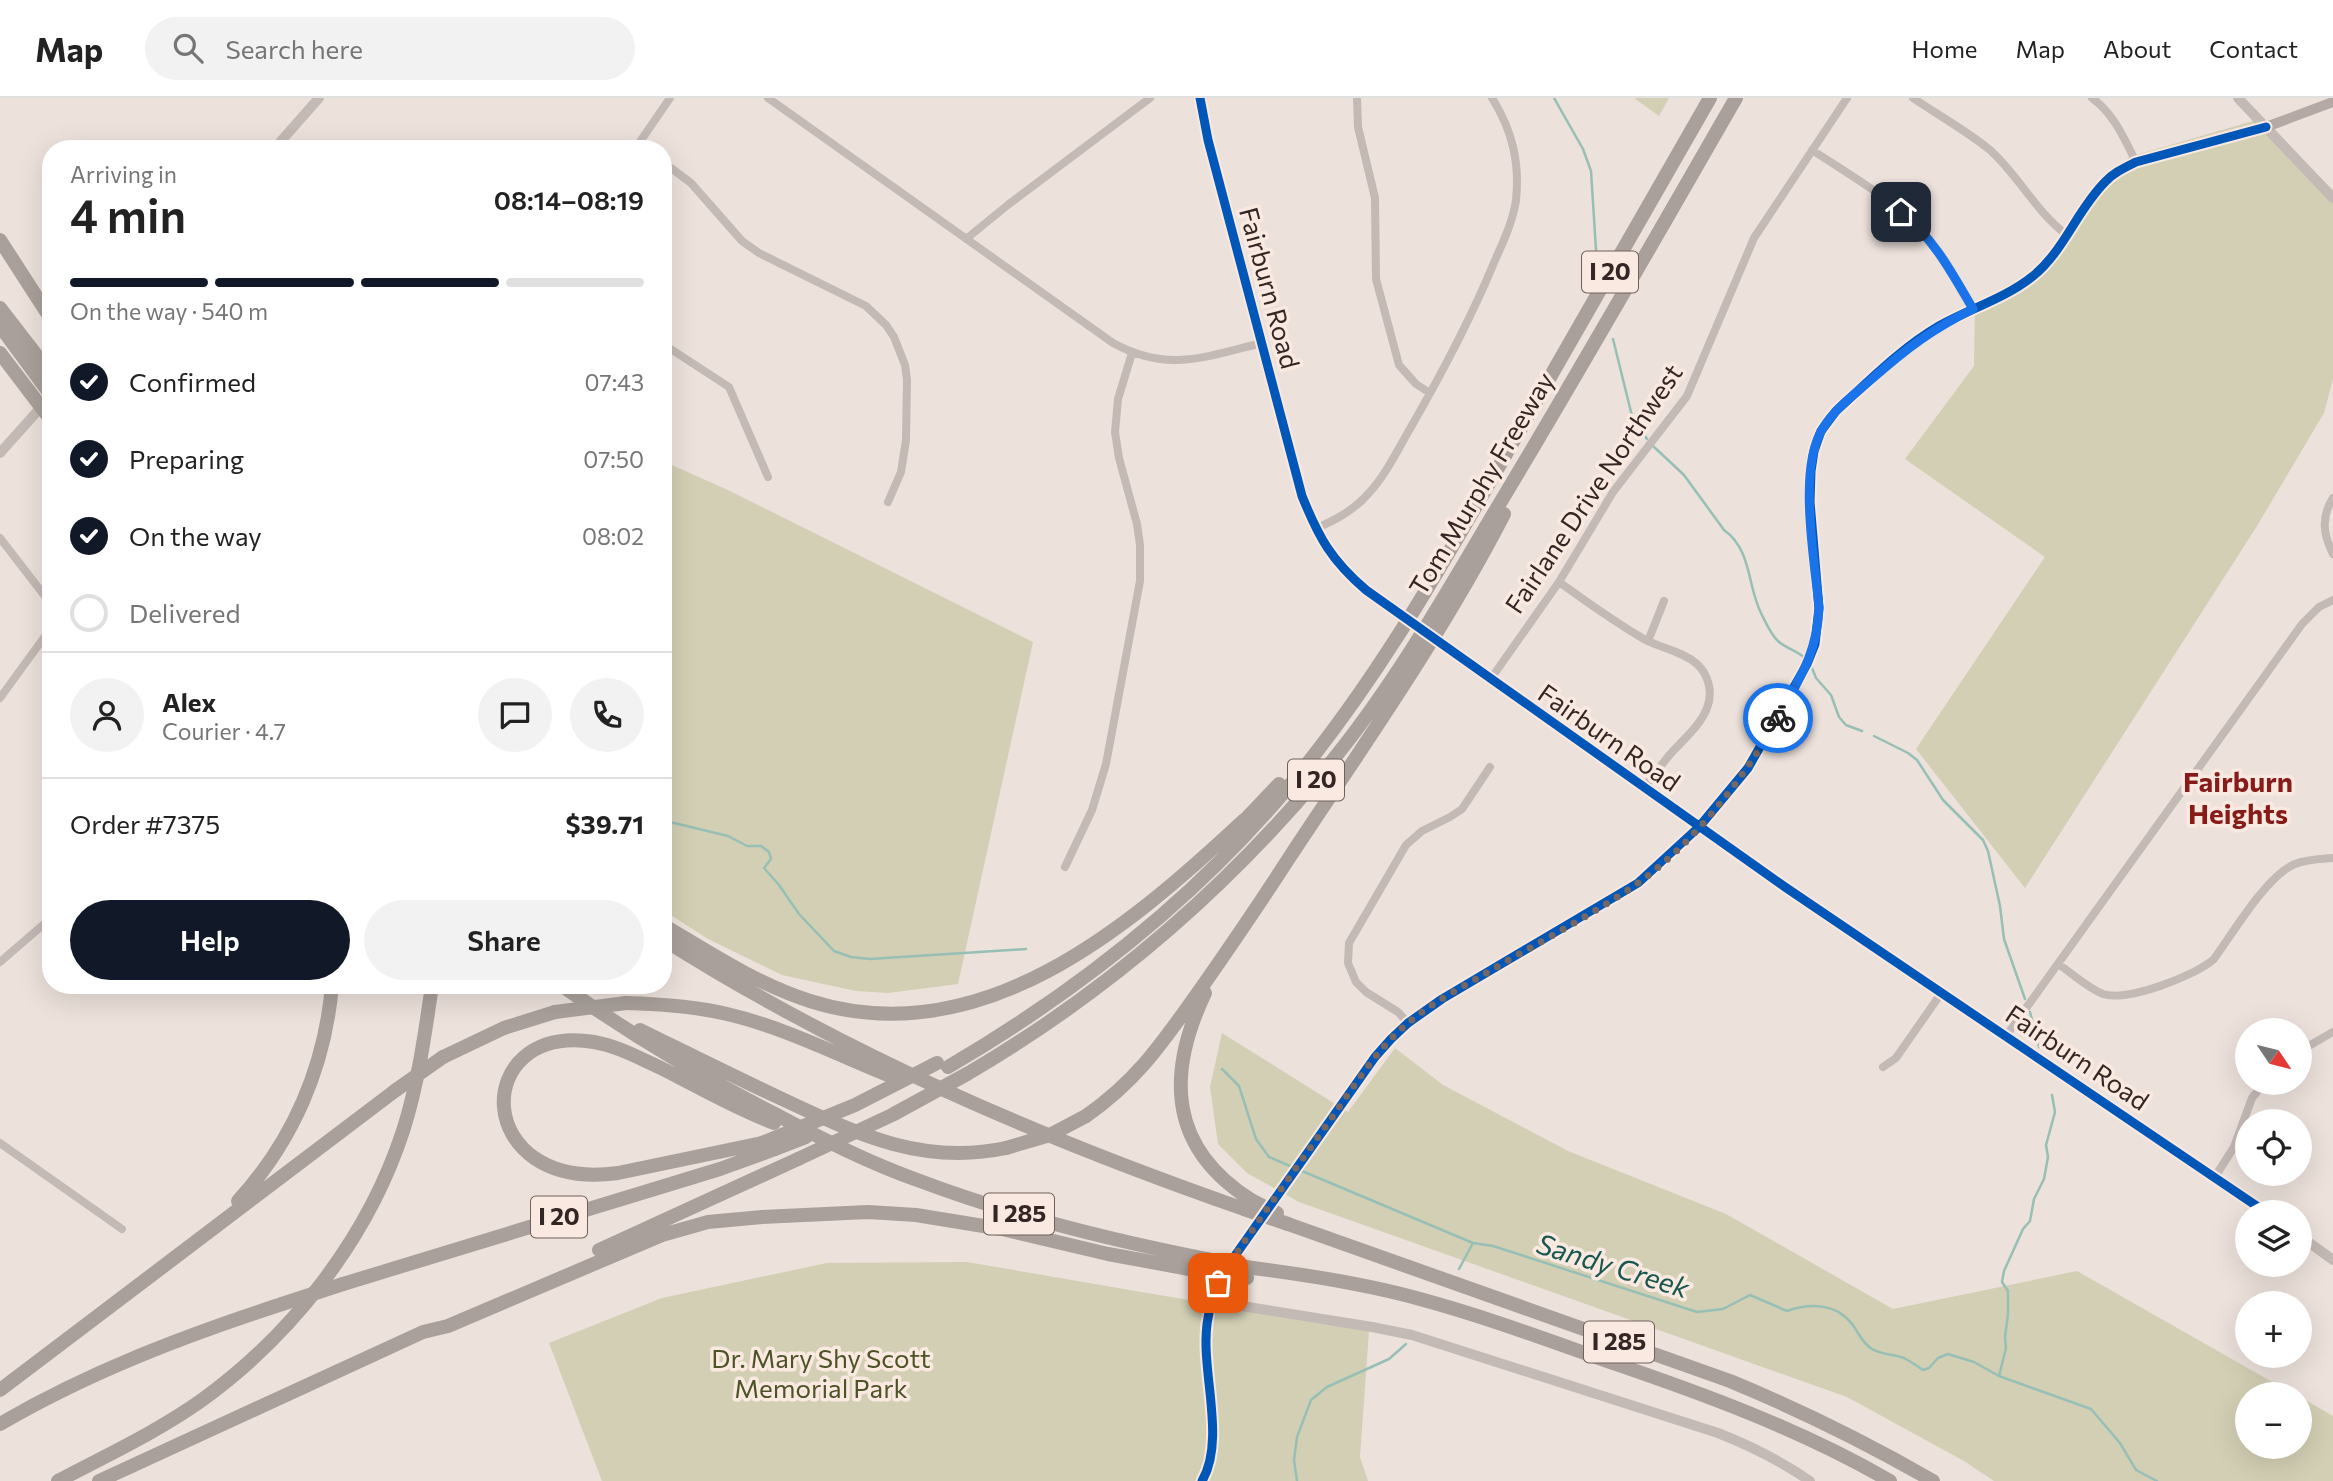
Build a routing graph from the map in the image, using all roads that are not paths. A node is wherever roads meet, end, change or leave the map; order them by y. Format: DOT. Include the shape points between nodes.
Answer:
graph roads {
  1 [pos="319,98"];
  2 [pos="670,98"];
  3 [pos="768,98"];
  4 [pos="1150,98"];
  5 [pos="1200,98"];
  6 [pos="1357,98"];
  7 [pos="1492,98"];
  8 [pos="1710,98"];
  9 [pos="1737,98"];
  10 [pos="1847,98"];
  11 [pos="1913,98"];
  12 [pos="2092,98"];
  13 [pos="2238,98"];
  14 [pos="2333,102"];
  15 [pos="2266,127"];
  16 [pos="282,140"];
  17 [pos="643,140"];
  18 [pos="1812,150"];
  19 [pos="2136,162"];
  20 [pos="672,169"];
  21 [pos="2333,198"];
  22 [pos="2067,234"];
  23 [pos="966,239"];
  24 [pos="0,240"];
  25 [pos="42,305"];
  26 [pos="0,307"];
  27 [pos="1973,309"];
  28 [pos="0,326"];
  29 [pos="1262,343"];
  30 [pos="672,350"];
  31 [pos="0,353"];
  32 [pos="1132,354"];
  33 [pos="42,369"];
  34 [pos="42,371"];
  35 [pos="1430,393"];
  36 [pos="1565,395"];
  37 [pos="42,406"];
  38 [pos="42,408"];
  39 [pos="0,453"];
  40 [pos="768,477"];
  41 [pos="2333,498"];
  42 [pos="888,502"];
  43 [pos="1315,529"];
  44 [pos="0,538"];
  45 [pos="2333,554"];
  46 [pos="1559,582"];
  47 [pos="42,592"];
  48 [pos="2333,600"];
  49 [pos="1664,601"];
  50 [pos="42,640"];
  51 [pos="1648,641"];
  52 [pos="1369,680"];
  53 [pos="1490,680"];
  54 [pos="0,698"];
  55 [pos="1490,768"];
  56 [pos="1644,788"];
  57 [pos="1244,820"];
  58 [pos="1699,827"];
  59 [pos="2333,858"];
  60 [pos="1065,867"];
  61 [pos="42,926"];
  62 [pos="672,930"];
  63 [pos="1235,940"];
  64 [pos="672,944"];
  65 [pos="0,962"];
  66 [pos="2057,964"];
  67 [pos="1942,992"];
  68 [pos="331,994"];
  69 [pos="426,994"];
  70 [pos="431,994"];
  71 [pos="573,994"];
  72 [pos="583,1001"];
  73 [pos="1408,1023"];
  74 [pos="2333,1032"];
  75 [pos="425,1036"];
  76 [pos="2006,1036"];
  77 [pos="2312,1044"];
  78 [pos="943,1065"];
  79 [pos="1883,1067"];
  80 [pos="917,1079"];
  81 [pos="2254,1096"];
  82 [pos="0,1143"];
  83 [pos="769,1146"];
  84 [pos="838,1147"];
  85 [pos="2215,1177"];
  86 [pos="2248,1200"];
  87 [pos="1248,1204"];
  88 [pos="122,1229"];
  89 [pos="2312,1245"];
  90 [pos="182,1251"];
  91 [pos="2333,1260"];
  92 [pos="1203,1265"];
  93 [pos="1211,1301"];
  94 [pos="423,1332"];
  95 [pos="0,1390"];
  96 [pos="0,1424"];
  97 [pos="58,1481"];
  98 [pos="99,1481"];
  99 [pos="1202,1481"];
  100 [pos="1810,1481"];
  101 [pos="1890,1481"];
  102 [pos="1933,1481"];
  1 -- 16 [label="street"];
  2 -- 17 [label="street"];
  3 -- 23 [label="street"];
  4 -- 23 [label="street"];
  5 -- 29 [label="street, Fairburn Road"];
  6 -- 35 [label="street" via="1358,127 1375,198 1376,279 1399,365"];
  7 -- 35 [label="street" via="1514,148 1516,203 1472,317"];
  8 -- 52 [label="highway, Tom Murphy Freeway / I 20" via="1432,581"];
  9 -- 36 [label="highway, Tom Murphy Freeway / I 20"];
  10 -- 18 [label="street, Fairlane Drive Northwest"];
  11 -- 22 [label="street" via="1989,150 2043,215"];
  12 -- 19 [label="street" via="2118,126"];
  13 -- 15 [label="street"];
  14 -- 15 [label="main road"];
  15 -- 19 [label="main road"];
  15 -- 21 [label="street"];
  18 -- 27 [label="street" via="1915,224 1944,259"];
  18 -- 46 [label="street, Fairlane Drive Northwest" via="1754,238 1687,396 1613,492"];
  19 -- 22 [label="main road" via="2104,183"];
  20 -- 42 [label="street" via="691,183 742,241 866,306 894,337 907,380 906,440 901,472"];
  22 -- 27 [label="main road" via="2033,276"];
  23 -- 32 [label="street"];
  24 -- 25 [label="highway"];
  26 -- 33 [label="highway"];
  27 -- 58 [label="main road" via="1912,344 1836,411 1821,431 1810,490 1819,608 1815,644 1748,768"];
  28 -- 34 [label="highway"];
  29 -- 32 [label="street" via="1184,361"];
  29 -- 43 [label="street, Fairburn Road"];
  30 -- 40 [label="street" via="729,387"];
  31 -- 38 [label="highway, bridge"];
  32 -- 60 [label="street" via="1118,399 1115,432 1137,524 1139,581 1106,764 1092,810"];
  35 -- 43 [label="street" via="1371,492 1349,512"];
  36 -- 63 [label="highway" via="1473,573 1415,670"];
  36 -- 94 [label="highway, Tom Murphy Freeway / I 20, bridge" via="1411,651 1343,746 1294,806 1211,891 1135,958 1051,1022 892,1115"];
  37 -- 39 [label="street"];
  41 -- 45 [label="street" via="2324,521"];
  43 -- 53 [label="street, Fairburn Road, bridge" via="1348,575"];
  44 -- 47 [label="street"];
  46 -- 51 [label="street"];
  46 -- 53 [label="street, Fairlane Drive Northwest"];
  48 -- 66 [label="street" via="2302,624"];
  49 -- 51 [label="street"];
  50 -- 54 [label="street"];
  51 -- 56 [label="street" via="1696,663 1707,678 1710,695 1702,718"];
  52 -- 57 [label="highway"];
  52 -- 78 [label="highway, Tom Murphy Freeway / I 20" via="1277,800 1192,888 1090,973 1015,1026"];
  53 -- 56 [label="street, Fairburn Road"];
  55 -- 73 [label="street" via="1462,809 1406,845 1349,943 1348,964 1356,982"];
  56 -- 58 [label="street, Fairburn Road"];
  57 -- 62 [label="highway" via="1159,894 1079,953 1006,992 952,1007 892,1014 810,1001 748,975"];
  57 -- 78 [label="highway" via="1174,891 1097,957"];
  58 -- 67 [label="street, Fairburn Road"];
  58 -- 73 [label="main road" via="1624,893"];
  59 -- 66 [label="street" via="2307,860 2284,869 2214,959 2190,975 2114,996 2096,991"];
  61 -- 65 [label="street"];
  63 -- 72 [label="highway, bridge" via="1138,1074 1106,1102 1051,1135 964,1154 897,1147 860,1135"];
  63 -- 87 [label="highway" via="1191,1025 1179,1090 1187,1126 1201,1155"];
  64 -- 80 [label="highway" via="769,1002"];
  66 -- 76 [label="street"];
  67 -- 76 [label="street, Fairburn Road"];
  67 -- 79 [label="street" via="1896,1058"];
  68 -- 90 [label="highway" via="319,1060 289,1131 247,1191"];
  69 -- 75 [label="highway"];
  70 -- 75 [label="highway"];
  71 -- 72 [label="highway, I 285"];
  72 -- 84 [label="highway, I 285" via="691,1070"];
  73 -- 93 [label="main road" via="1375,1057 1322,1131 1227,1267"];
  74 -- 77 [label="street"];
  75 -- 97 [label="highway" via="409,1112 390,1166 356,1233 315,1292 266,1346 201,1401"];
  76 -- 85 [label="street, Fairburn Road"];
  78 -- 83 [label="highway, I 20, bridge" via="876,1105"];
  80 -- 87 [label="highway" via="1079,1149"];
  80 -- 90 [label="highway, bridge" via="888,1076 727,1014 625,1003 555,1012 504,1028 443,1057"];
  81 -- 85 [label="street" via="2234,1146"];
  82 -- 88 [label="street"];
  83 -- 84 [label="highway" via="618,1173 571,1173 537,1161 519,1146 506,1122 505,1087 516,1067 538,1048 591,1041 625,1050 758,1117"];
  83 -- 96 [label="highway, I 20, bridge" via="720,1170 191,1335 117,1364"];
  84 -- 92 [label="highway, I 285" via="985,1203"];
  85 -- 86 [label="street, Fairburn Road"];
  87 -- 102 [label="highway, I 285, bridge" via="1271,1209 1290,1224 1730,1381 1855,1437"];
  89 -- 91 [label="street"];
  90 -- 95 [label="highway"];
  92 -- 94 [label="highway" via="1108,1254 916,1215 868,1212 762,1217 708,1222 662,1235 448,1326"];
  92 -- 101 [label="highway, I 285, bridge" via="1250,1273 1285,1272 1419,1298 1751,1413"];
  93 -- 99 [label="main road" via="1206,1339 1212,1432"];
  93 -- 100 [label="street" via="1412,1335 1718,1433 1754,1447"];
  94 -- 98 [label="highway, I 20"];
}
